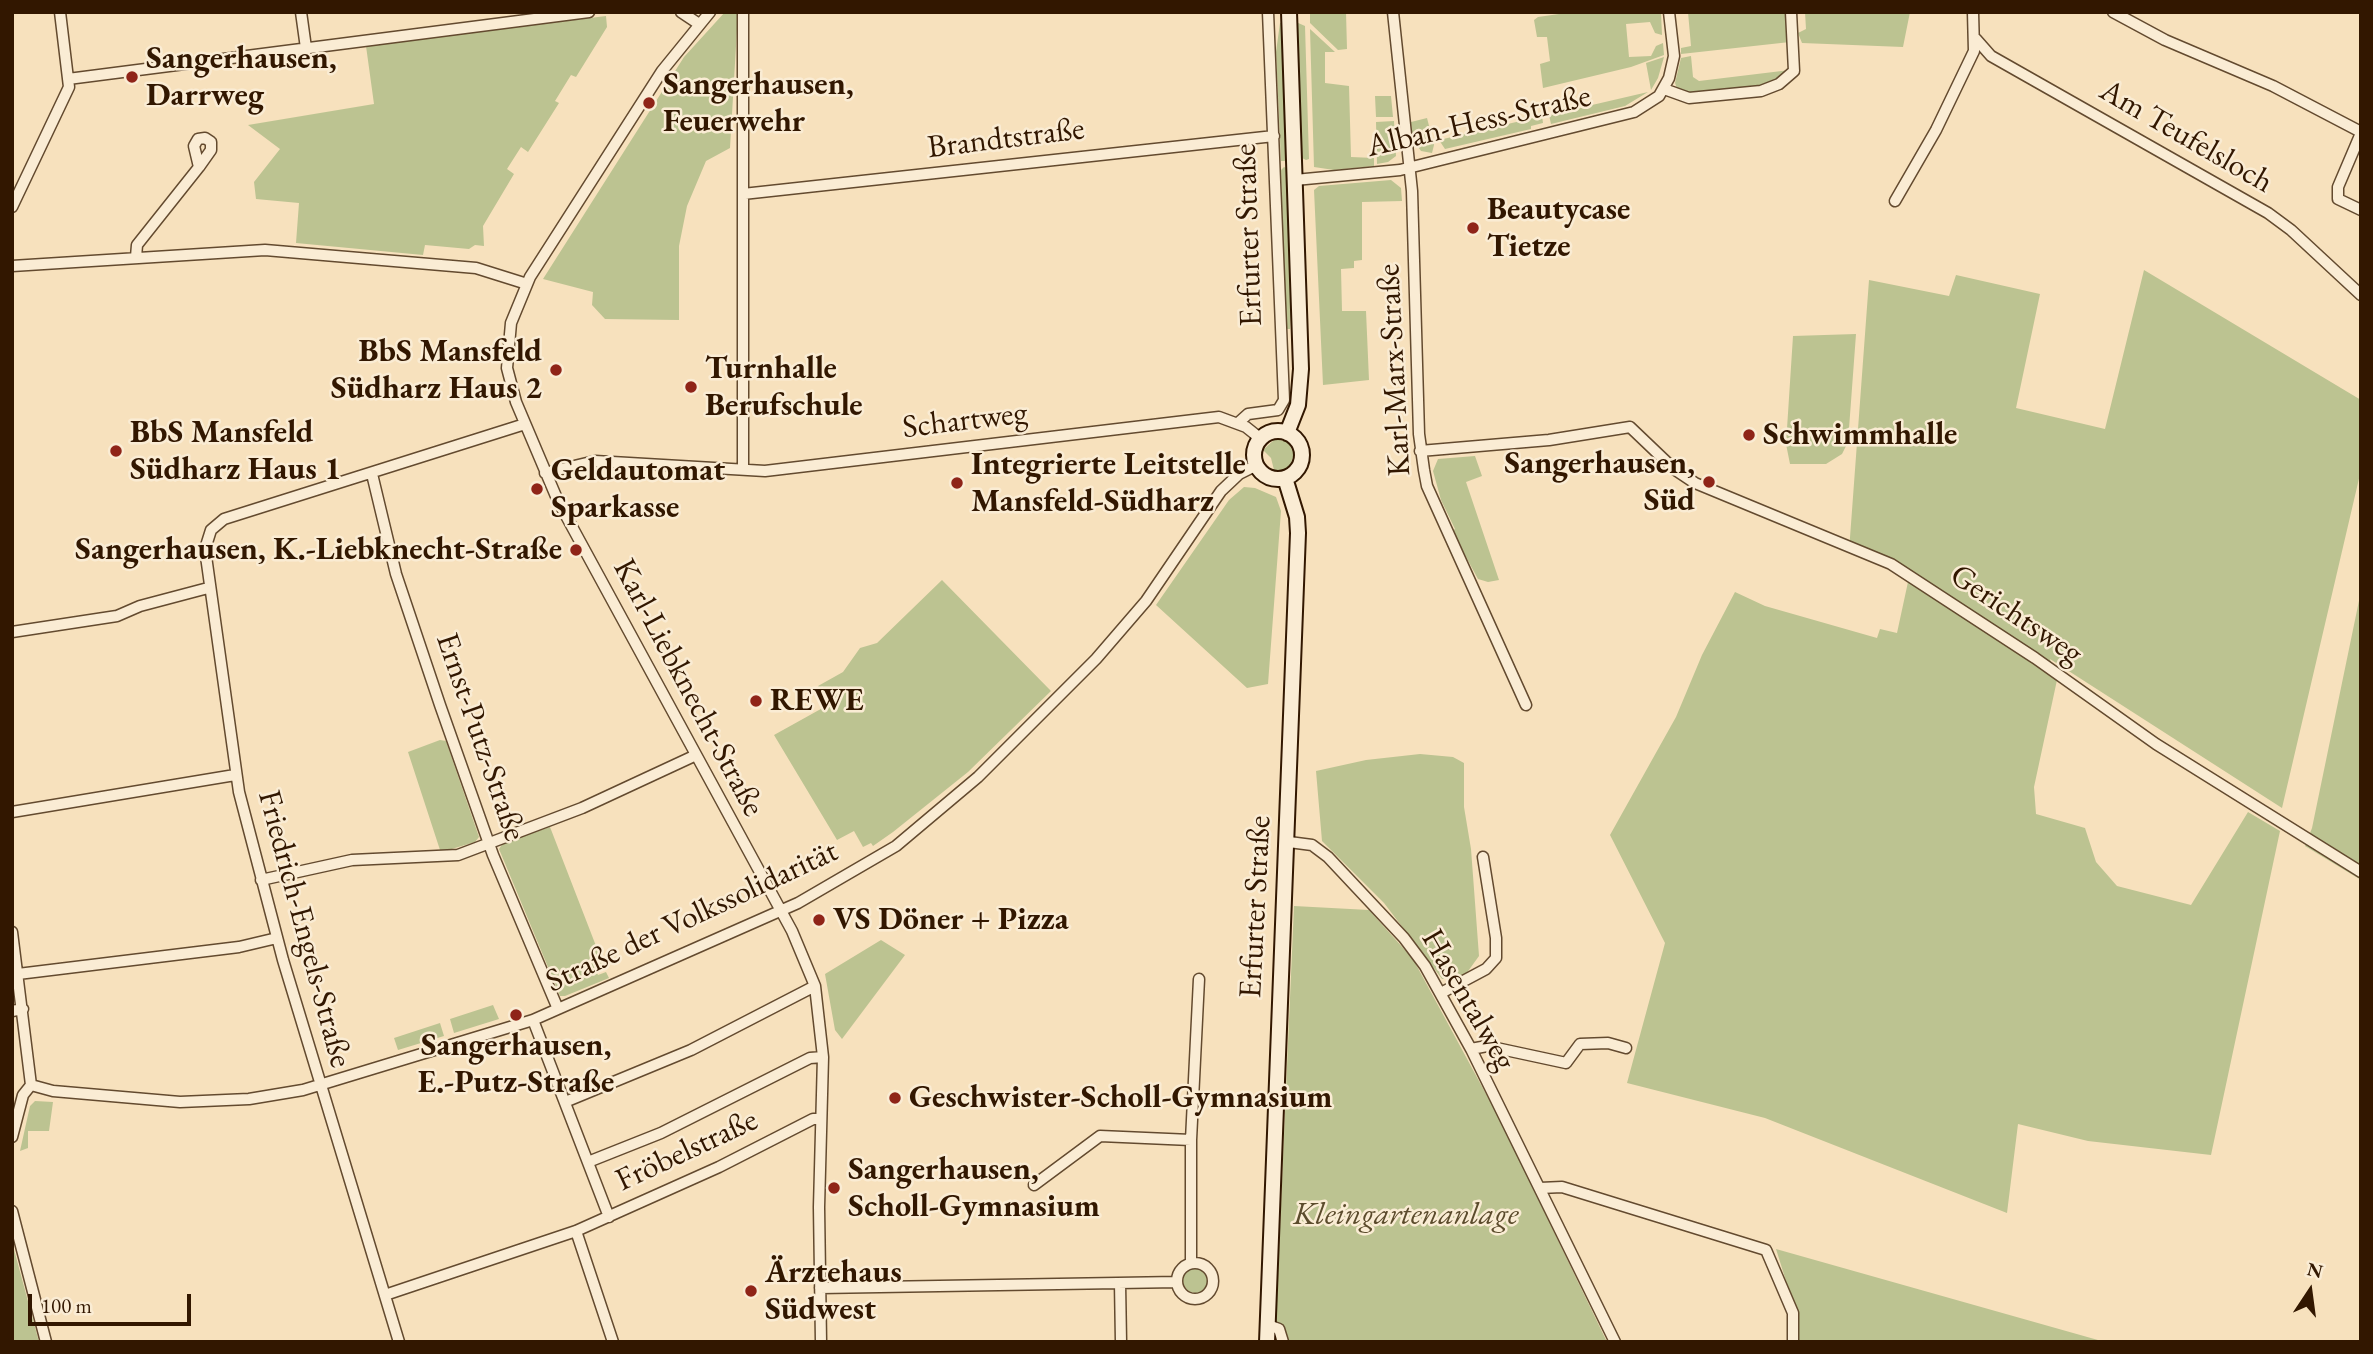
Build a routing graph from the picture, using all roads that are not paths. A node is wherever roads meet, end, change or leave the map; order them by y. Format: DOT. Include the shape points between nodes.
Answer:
graph roads {
  1 [pos="60,12"];
  2 [pos="301,12"];
  3 [pos="589,12"];
  4 [pos="681,12"];
  5 [pos="710,12"];
  6 [pos="743,12"];
  7 [pos="1268,12"];
  8 [pos="1289,12"];
  9 [pos="1393,12"];
  10 [pos="1670,12"];
  11 [pos="1791,12"];
  12 [pos="1973,12"];
  13 [pos="2113,12"];
  14 [pos="699,24"];
  15 [pos="1976,39"];
  16 [pos="306,48"];
  17 [pos="68,79"];
  18 [pos="1664,89"];
  19 [pos="2361,132"];
  20 [pos="1274,136"];
  21 [pos="199,167"];
  22 [pos="1410,168"];
  23 [pos="1295,180"];
  24 [pos="743,194"];
  25 [pos="14,200"];
  26 [pos="1895,201"];
  27 [pos="2361,209"];
  28 [pos="136,257"];
  29 [pos="12,266"];
  30 [pos="527,284"];
  31 [pos="2361,295"];
  32 [pos="1238,423"];
  33 [pos="525,424"];
  34 [pos="1287,433"];
  35 [pos="1261,439"];
  36 [pos="1420,451"];
  37 [pos="1257,465"];
  38 [pos="743,468"];
  39 [pos="545,473"];
  40 [pos="372,474"];
  41 [pos="1285,478"];
  42 [pos="208,587"];
  43 [pos="12,632"];
  44 [pos="1526,705"];
  45 [pos="694,756"];
  46 [pos="235,775"];
  47 [pos="12,811"];
  48 [pos="1289,842"];
  49 [pos="488,843"];
  50 [pos="1483,857"];
  51 [pos="2361,872"];
  52 [pos="261,880"];
  53 [pos="780,912"];
  54 [pos="12,932"];
  55 [pos="277,938"];
  56 [pos="18,974"];
  57 [pos="1199,979"];
  58 [pos="815,986"];
  59 [pos="1441,993"];
  60 [pos="558,1009"];
  61 [pos="18,1010"];
  62 [pos="533,1020"];
  63 [pos="1626,1048"];
  64 [pos="1471,1049"];
  65 [pos="823,1058"];
  66 [pos="31,1085"];
  67 [pos="320,1086"];
  68 [pos="565,1102"];
  69 [pos="820,1119"];
  70 [pos="12,1137"];
  71 [pos="1191,1140"];
  72 [pos="588,1162"];
  73 [pos="1034,1185"];
  74 [pos="1540,1188"];
  75 [pos="12,1211"];
  76 [pos="610,1217"];
  77 [pos="576,1231"];
  78 [pos="1191,1263"];
  79 [pos="1177,1282"];
  80 [pos="1120,1283"];
  81 [pos="820,1288"];
  82 [pos="385,1295"];
  83 [pos="1268,1325"];
  84 [pos="46,1342"];
  85 [pos="399,1342"];
  86 [pos="613,1342"];
  87 [pos="821,1342"];
  88 [pos="1121,1342"];
  89 [pos="1267,1342"];
  90 [pos="1283,1342"];
  91 [pos="1615,1342"];
  92 [pos="1793,1342"];
  1 -- 17 [label="street"];
  2 -- 16 [label="street"];
  3 -- 16 [label="street"];
  4 -- 14 [label="street"];
  5 -- 14 [label="street, Karl-Liebknecht-Straße"];
  6 -- 24 [label="street"];
  7 -- 20 [label="street, Erfurter Straße"];
  8 -- 23 [label="main road, Erfurter Straße"];
  9 -- 22 [label="street, Karl-Marx-Straße"];
  10 -- 18 [label="street" via="1674,56"];
  11 -- 18 [label="street" via="1795,68 1783,82 1761,90 1689,98"];
  12 -- 15 [label="street"];
  13 -- 19 [label="street"];
  14 -- 30 [label="street, Karl-Liebknecht-Straße" via="662,71"];
  15 -- 26 [label="street" via="1936,130"];
  15 -- 31 [label="street, Am Teufelsloch" via="1991,56 2268,213"];
  16 -- 17 [label="street"];
  17 -- 25 [label="street" via="69,87"];
  18 -- 22 [label="street, Alban-Hess-Straße" via="1652,102 1628,115"];
  19 -- 27 [label="street" via="2338,187 2338,199"];
  20 -- 24 [label="street, Brandtstraße"];
  20 -- 32 [label="street, Erfurter Straße" via="1284,400 1278,410 1248,414"];
  21 -- 28 [label="street" via="138,245"];
  22 -- 23 [label="street, Alban-Hess-Straße"];
  22 -- 36 [label="street, Karl-Marx-Straße"];
  23 -- 34 [label="main road, Erfurter Straße" via="1301,379 1298,405"];
  24 -- 38 [label="street"];
  28 -- 29 [label="street"];
  28 -- 30 [label="street" via="281,251 475,268"];
  30 -- 33 [label="street, Karl-Liebknecht-Straße" via="511,323 507,354 511,388"];
  32 -- 35 [label="street, Schartweg"];
  32 -- 38 [label="street, Schartweg" via="1212,418 770,470"];
  33 -- 39 [label="street, Karl-Liebknecht-Straße"];
  33 -- 40 [label="street"];
  34 -- 35 [label="main road" via="1271,433"];
  34 -- 41 [label="main road" via="1299,444 1302,456 1297,469"];
  35 -- 37 [label="main road" via="1255,452"];
  36 -- 44 [label="street, Karl-Marx-Straße" via="1427,486"];
  36 -- 51 [label="street, Gerichtsweg" via="1549,440 1630,427 1695,483 1853,547 1910,576 2156,744"];
  37 -- 41 [label="main road" via="1269,477"];
  37 -- 53 [label="street, Straße der Volkssolidarität" via="1221,491 1146,601 1096,659 978,777 895,846"];
  38 -- 39 [label="street, Schartweg" via="595,461"];
  39 -- 45 [label="street, Karl-Liebknecht-Straße"];
  40 -- 42 [label="street, Friedrich-Engels-Straße" via="224,519 205,550"];
  40 -- 49 [label="street, Ernst-Putz-Straße" via="396,574"];
  41 -- 48 [label="main road, Erfurter Straße" via="1298,533"];
  42 -- 43 [label="street" via="117,616"];
  42 -- 46 [label="street, Friedrich-Engels-Straße"];
  45 -- 49 [label="street" via="582,808"];
  45 -- 53 [label="street, Karl-Liebknecht-Straße"];
  46 -- 47 [label="street"];
  46 -- 52 [label="street, Friedrich-Engels-Straße"];
  48 -- 59 [label="street, Hasentalweg" via="1312,845 1335,863 1404,938"];
  48 -- 83 [label="main road, Erfurter Straße" via="1280,961"];
  49 -- 52 [label="street" via="453,856 352,860"];
  49 -- 60 [label="street, Ernst-Putz-Straße"];
  50 -- 59 [label="street" via="1496,958 1486,969"];
  52 -- 55 [label="street, Friedrich-Engels-Straße"];
  53 -- 58 [label="street, Karl-Liebknecht-Straße"];
  53 -- 60 [label="street, Straße der Volkssolidarität"];
  54 -- 56 [label="street"];
  55 -- 56 [label="street" via="239,947"];
  55 -- 67 [label="street, Friedrich-Engels-Straße"];
  56 -- 61 [label="street"];
  57 -- 71 [label="street"];
  58 -- 65 [label="street, Karl-Liebknecht-Straße"];
  58 -- 68 [label="street" via="691,1050"];
  59 -- 64 [label="street, Hasentalweg"];
  60 -- 62 [label="street, Straße der Volkssolidarität"];
  61 -- 66 [label="street"];
  62 -- 67 [label="street, Straße der Volkssolidarität"];
  62 -- 68 [label="street"];
  63 -- 64 [label="street" via="1580,1044 1566,1063 1487,1046"];
  64 -- 74 [label="street, Hasentalweg"];
  65 -- 69 [label="street, Karl-Liebknecht-Straße"];
  65 -- 72 [label="street" via="810,1058 661,1133"];
  66 -- 67 [label="street, Straße der Volkssolidarität" via="180,1102 249,1099"];
  66 -- 70 [label="street" via="23,1095"];
  67 -- 82 [label="street, Friedrich-Engels-Straße"];
  68 -- 72 [label="street"];
  69 -- 76 [label="street, Fröbelstraße"];
  69 -- 81 [label="street, Karl-Liebknecht-Straße"];
  71 -- 73 [label="street" via="1100,1136"];
  71 -- 78 [label="street"];
  72 -- 76 [label="street"];
  74 -- 91 [label="street, Hasentalweg"];
  74 -- 92 [label="street" via="1562,1186 1766,1250 1793,1313"];
  75 -- 84 [label="street"];
  76 -- 77 [label="street, Fröbelstraße"];
  77 -- 82 [label="street, Fröbelstraße"];
  77 -- 86 [label="street"];
  78 -- 79 [label="street" via="1181,1269"];
  78 -- 79 [label="street" via="1211,1272 1210,1290 1191,1298 1181,1292"];
  79 -- 80 [label="street"];
  80 -- 81 [label="street"];
  80 -- 88 [label="street"];
  81 -- 87 [label="street, Karl-Liebknecht-Straße"];
  82 -- 85 [label="street, Friedrich-Engels-Straße"];
  83 -- 89 [label="main road, Erfurter Straße"];
  83 -- 90 [label="street" via="1279,1329"];
}
